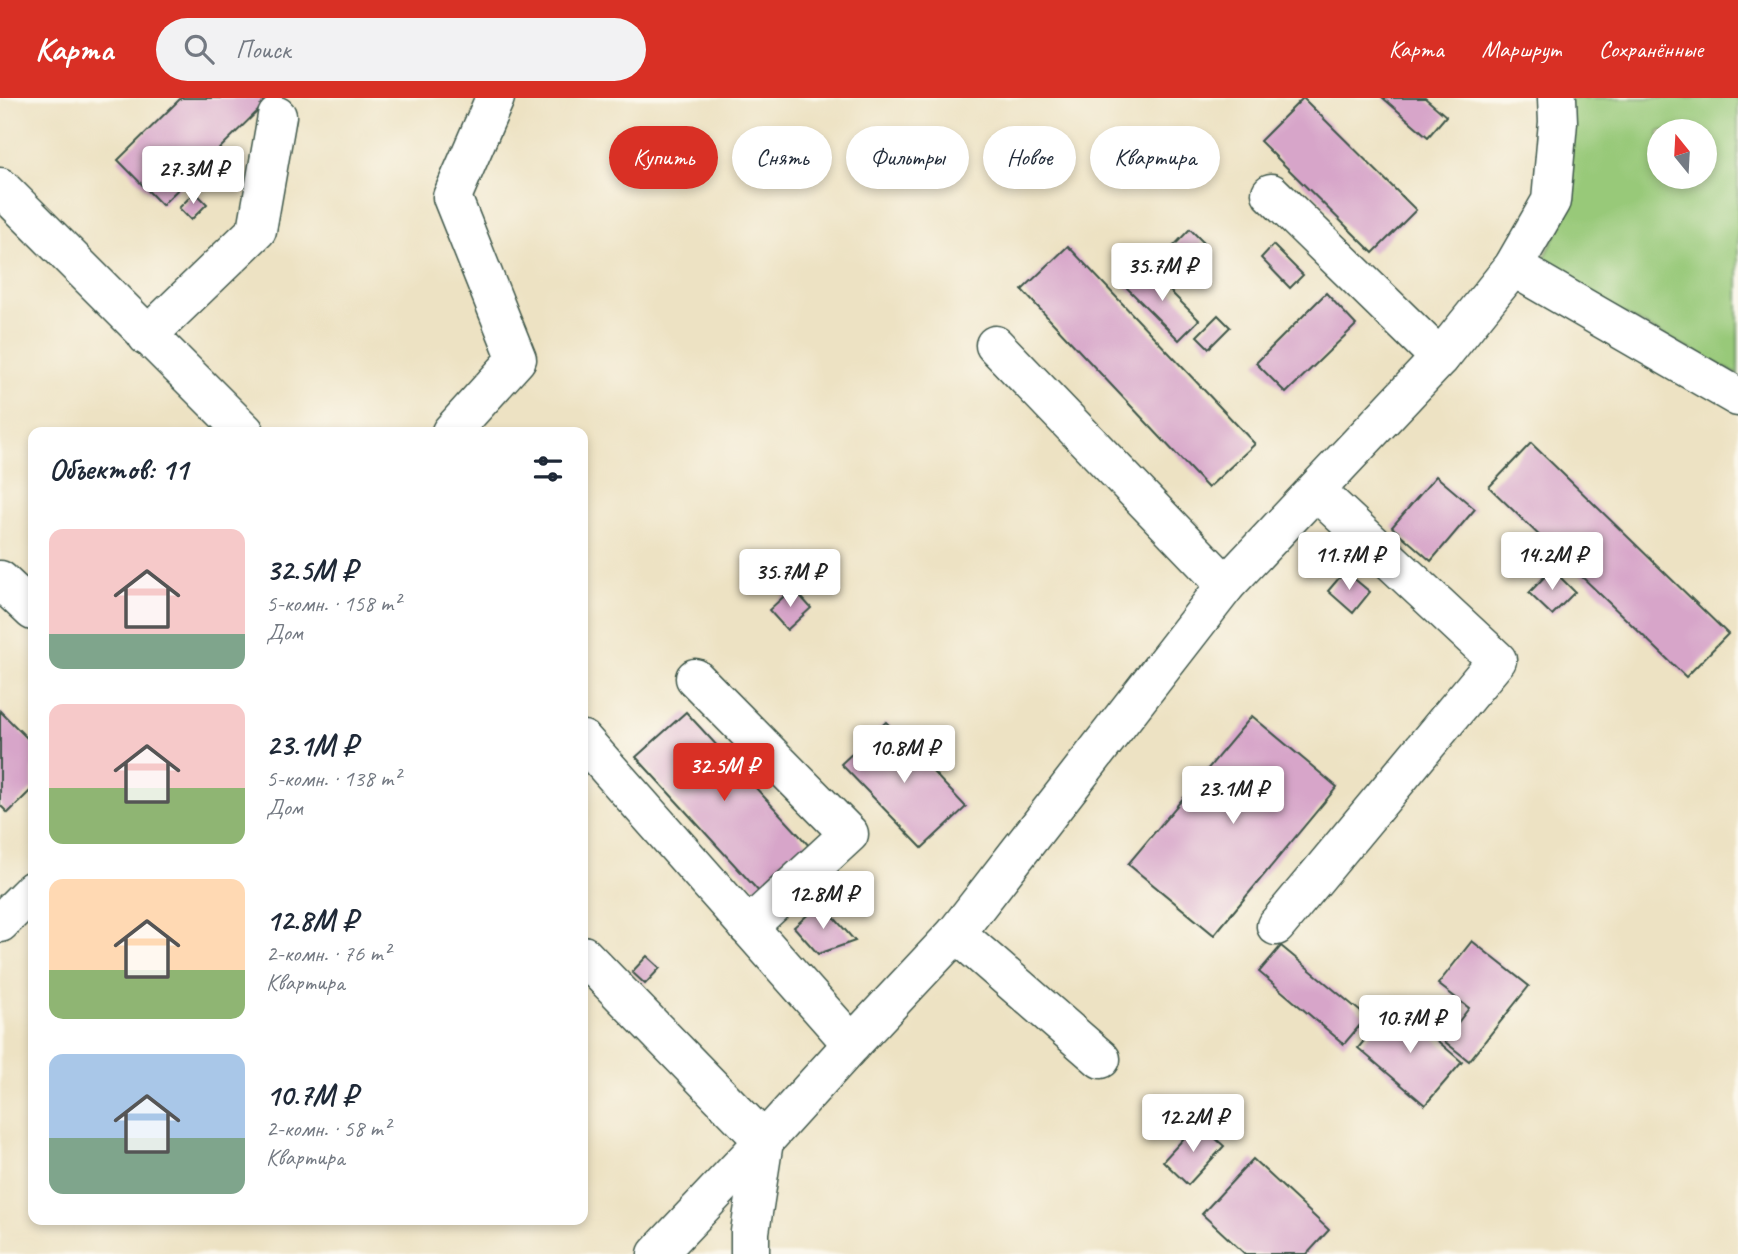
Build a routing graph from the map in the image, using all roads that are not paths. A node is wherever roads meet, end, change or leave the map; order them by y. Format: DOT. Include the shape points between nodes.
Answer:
graph roads {
  1 [pos="495,98"];
  2 [pos="1557,98"];
  3 [pos="277,116"];
  4 [pos="0,187"];
  5 [pos="1271,193"];
  6 [pos="1513,267"];
  7 [pos="147,336"];
  8 [pos="995,345"];
  9 [pos="1440,358"];
  10 [pos="1738,397"];
  11 [pos="240,427"];
  12 [pos="455,427"];
  13 [pos="1316,491"];
  14 [pos="0,580"];
  15 [pos="1226,585"];
  16 [pos="28,606"];
  17 [pos="695,678"];
  18 [pos="588,746"];
  19 [pos="28,895"];
  20 [pos="0,923"];
  21 [pos="1276,926"];
  22 [pos="748,927"];
  23 [pos="956,933"];
  24 [pos="588,960"];
  25 [pos="852,1044"];
  26 [pos="1101,1059"];
  27 [pos="764,1141"];
  28 [pos="657,1254"];
  29 [pos="750,1254"];
  1 -- 12 [label="lane" via="452,197 517,359"];
  2 -- 6 [label="lane" via="1551,201"];
  3 -- 7 [label="lane" via="257,230"];
  4 -- 7 [label="lane"];
  5 -- 9 [label="lane"];
  6 -- 9 [label="lane"];
  6 -- 10 [label="lane"];
  7 -- 11 [label="lane"];
  8 -- 15 [label="lane"];
  9 -- 13 [label="lane"];
  13 -- 15 [label="lane"];
  13 -- 21 [label="lane" via="1497,660"];
  14 -- 16 [label="lane"];
  15 -- 23 [label="lane"];
  17 -- 22 [label="lane" via="849,834"];
  18 -- 22 [label="lane"];
  19 -- 20 [label="lane"];
  22 -- 25 [label="lane"];
  23 -- 25 [label="lane"];
  23 -- 26 [label="lane"];
  24 -- 27 [label="lane"];
  25 -- 27 [label="lane"];
  27 -- 28 [label="lane"];
  27 -- 29 [label="lane"];
}
